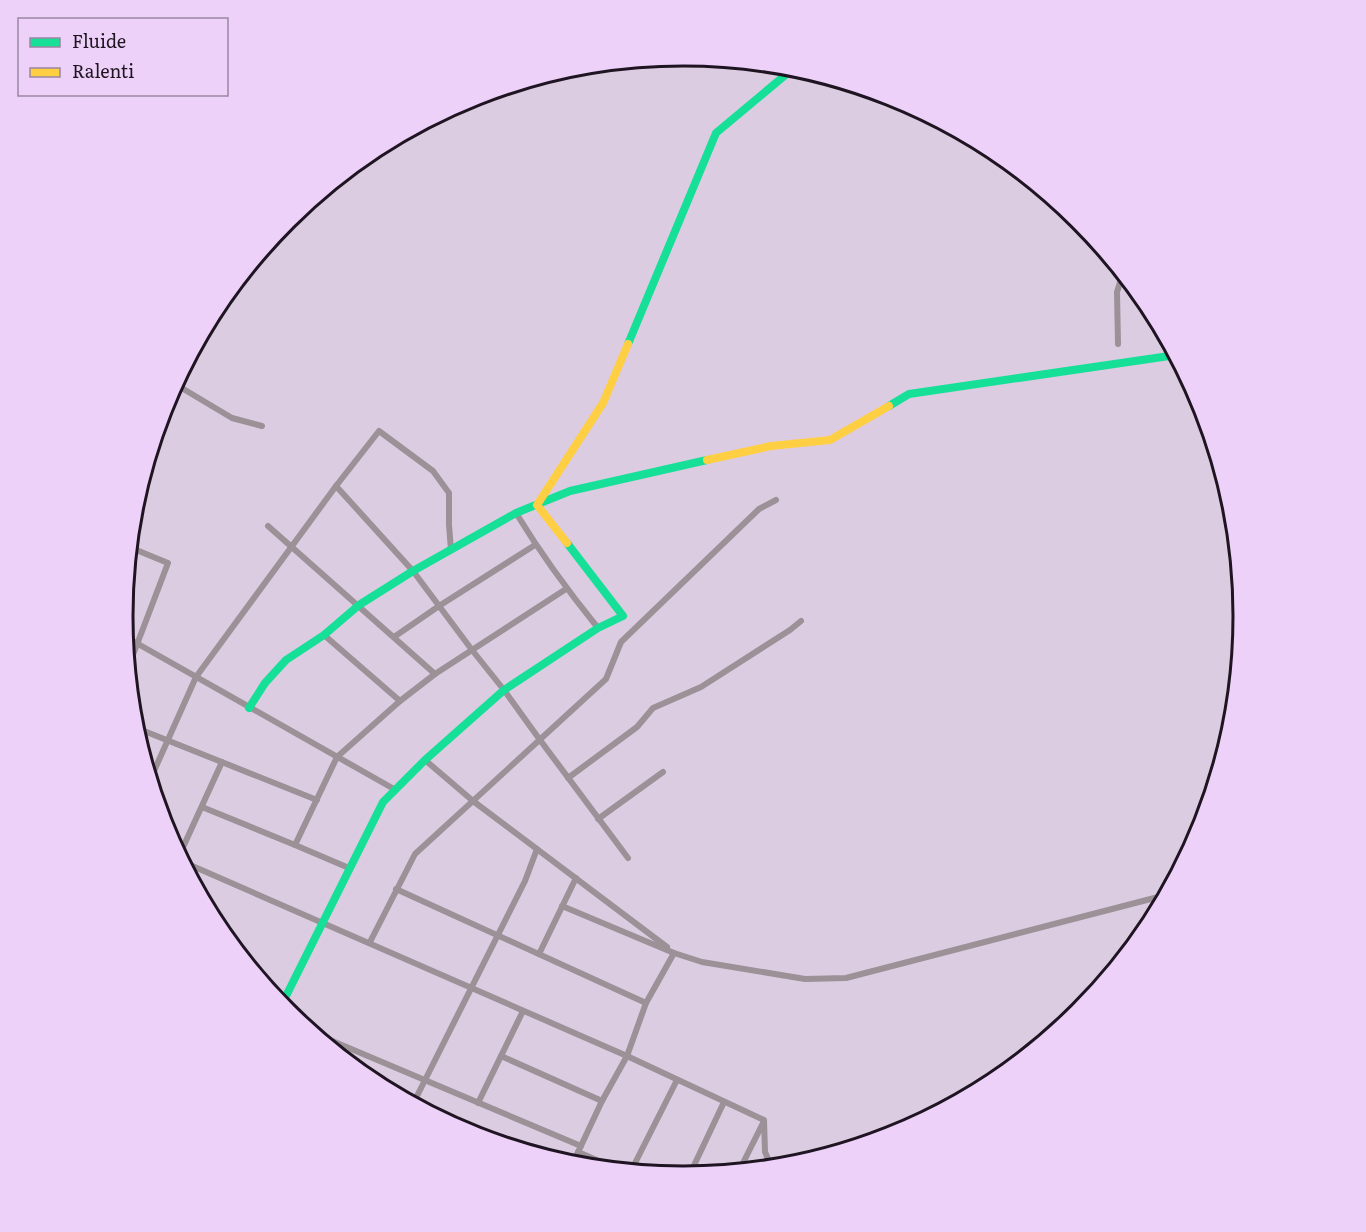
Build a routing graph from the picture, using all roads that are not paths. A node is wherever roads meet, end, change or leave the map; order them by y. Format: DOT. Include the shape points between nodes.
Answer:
graph roads {
  1 [pos="784,76"];
  2 [pos="1120,282"];
  3 [pos="1118,344"];
  4 [pos="1167,356"];
  5 [pos="183,389"];
  6 [pos="262,426"];
  7 [pos="336,486"];
  8 [pos="776,500"];
  9 [pos="537,505"];
  10 [pos="516,513"];
  11 [pos="268,526"];
  12 [pos="536,545"];
  13 [pos="291,547"];
  14 [pos="137,550"];
  15 [pos="451,550"];
  16 [pos="413,571"];
  17 [pos="566,589"];
  18 [pos="359,605"];
  19 [pos="439,606"];
  20 [pos="801,621"];
  21 [pos="598,628"];
  22 [pos="324,635"];
  23 [pos="394,637"];
  24 [pos="134,641"];
  25 [pos="137,643"];
  26 [pos="472,650"];
  27 [pos="134,651"];
  28 [pos="435,674"];
  29 [pos="196,677"];
  30 [pos="504,690"];
  31 [pos="400,701"];
  32 [pos="249,708"];
  33 [pos="146,732"];
  34 [pos="540,740"];
  35 [pos="168,741"];
  36 [pos="337,757"];
  37 [pos="425,760"];
  38 [pos="222,762"];
  39 [pos="155,769"];
  40 [pos="663,772"];
  41 [pos="568,778"];
  42 [pos="394,789"];
  43 [pos="317,800"];
  44 [pos="473,801"];
  45 [pos="202,807"];
  46 [pos="598,819"];
  47 [pos="295,845"];
  48 [pos="184,846"];
  49 [pos="537,849"];
  50 [pos="628,858"];
  51 [pos="194,867"];
  52 [pos="349,868"];
  53 [pos="576,878"];
  54 [pos="396,889"];
  55 [pos="1155,898"];
  56 [pos="562,906"];
  57 [pos="322,922"];
  58 [pos="497,936"];
  59 [pos="370,942"];
  60 [pos="674,953"];
  61 [pos="539,954"];
  62 [pos="471,988"];
  63 [pos="286,996"];
  64 [pos="646,1003"];
  65 [pos="523,1011"];
  66 [pos="337,1044"];
  67 [pos="501,1056"];
  68 [pos="627,1056"];
  69 [pos="425,1080"];
  70 [pos="677,1080"];
  71 [pos="417,1097"];
  72 [pos="602,1101"];
  73 [pos="724,1102"];
  74 [pos="478,1103"];
  75 [pos="764,1120"];
  76 [pos="580,1149"];
  77 [pos="577,1155"];
  78 [pos="599,1159"];
  79 [pos="768,1159"];
  80 [pos="743,1162"];
  81 [pos="635,1164"];
  82 [pos="694,1166"];
  1 -- 9 [label="street" via="716,133 603,403"];
  2 -- 3 [label="street"];
  4 -- 9 [label="street" via="909,394 830,440 771,446 570,491"];
  5 -- 6 [label="street" via="232,418"];
  7 -- 13 [label="street"];
  7 -- 15 [label="street" via="379,431 433,471 449,494"];
  7 -- 16 [label="street"];
  8 -- 34 [label="street" via="759,508 621,642 606,679"];
  9 -- 10 [label="street"];
  9 -- 21 [label="street" via="623,616"];
  10 -- 12 [label="street"];
  10 -- 15 [label="street"];
  11 -- 13 [label="street"];
  12 -- 17 [label="street"];
  12 -- 19 [label="street"];
  13 -- 18 [label="street"];
  13 -- 29 [label="street"];
  14 -- 25 [label="street" via="168,563"];
  15 -- 16 [label="street"];
  16 -- 18 [label="street"];
  16 -- 19 [label="street"];
  17 -- 21 [label="street"];
  17 -- 26 [label="street"];
  18 -- 22 [label="street"];
  18 -- 23 [label="street"];
  19 -- 23 [label="street"];
  19 -- 26 [label="street"];
  20 -- 41 [label="street" via="701,687 653,708 637,727"];
  21 -- 30 [label="street"];
  22 -- 31 [label="street"];
  22 -- 32 [label="street" via="286,660"];
  23 -- 28 [label="street"];
  24 -- 25 [label="street"];
  25 -- 27 [label="street"];
  25 -- 29 [label="street"];
  26 -- 28 [label="street"];
  26 -- 30 [label="street"];
  28 -- 31 [label="street"];
  29 -- 32 [label="street"];
  29 -- 35 [label="street"];
  30 -- 34 [label="street"];
  30 -- 37 [label="street"];
  31 -- 36 [label="street"];
  32 -- 36 [label="street"];
  33 -- 35 [label="street"];
  34 -- 41 [label="street"];
  34 -- 44 [label="street"];
  35 -- 38 [label="street"];
  35 -- 39 [label="street"];
  36 -- 42 [label="street"];
  36 -- 43 [label="street"];
  37 -- 42 [label="street"];
  37 -- 44 [label="street"];
  38 -- 43 [label="street"];
  38 -- 45 [label="street"];
  40 -- 46 [label="street"];
  41 -- 46 [label="street"];
  42 -- 52 [label="street" via="383,802"];
  43 -- 47 [label="street"];
  44 -- 49 [label="street"];
  44 -- 54 [label="street" via="415,854"];
  45 -- 47 [label="street"];
  45 -- 48 [label="street"];
  46 -- 50 [label="street"];
  47 -- 52 [label="street"];
  49 -- 53 [label="street"];
  49 -- 58 [label="street"];
  51 -- 57 [label="street"];
  52 -- 57 [label="street"];
  53 -- 56 [label="street"];
  53 -- 60 [label="street"];
  54 -- 58 [label="street"];
  54 -- 59 [label="street"];
  55 -- 60 [label="street" via="846,978 805,979 722,966"];
  56 -- 60 [label="street"];
  56 -- 61 [label="street"];
  57 -- 59 [label="street"];
  57 -- 63 [label="street"];
  58 -- 61 [label="street"];
  58 -- 62 [label="street"];
  59 -- 62 [label="street"];
  60 -- 64 [label="street"];
  61 -- 64 [label="street"];
  62 -- 65 [label="street"];
  62 -- 69 [label="street"];
  64 -- 68 [label="street"];
  65 -- 67 [label="street"];
  65 -- 68 [label="street"];
  66 -- 69 [label="street"];
  67 -- 72 [label="street"];
  67 -- 74 [label="street"];
  68 -- 70 [label="street"];
  68 -- 72 [label="street"];
  69 -- 71 [label="street"];
  69 -- 74 [label="street"];
  70 -- 73 [label="street"];
  70 -- 81 [label="street"];
  72 -- 76 [label="street"];
  73 -- 75 [label="street"];
  73 -- 82 [label="street"];
  74 -- 76 [label="street"];
  75 -- 79 [label="street"];
  75 -- 80 [label="street"];
  76 -- 77 [label="street"];
  76 -- 78 [label="street"];
}
